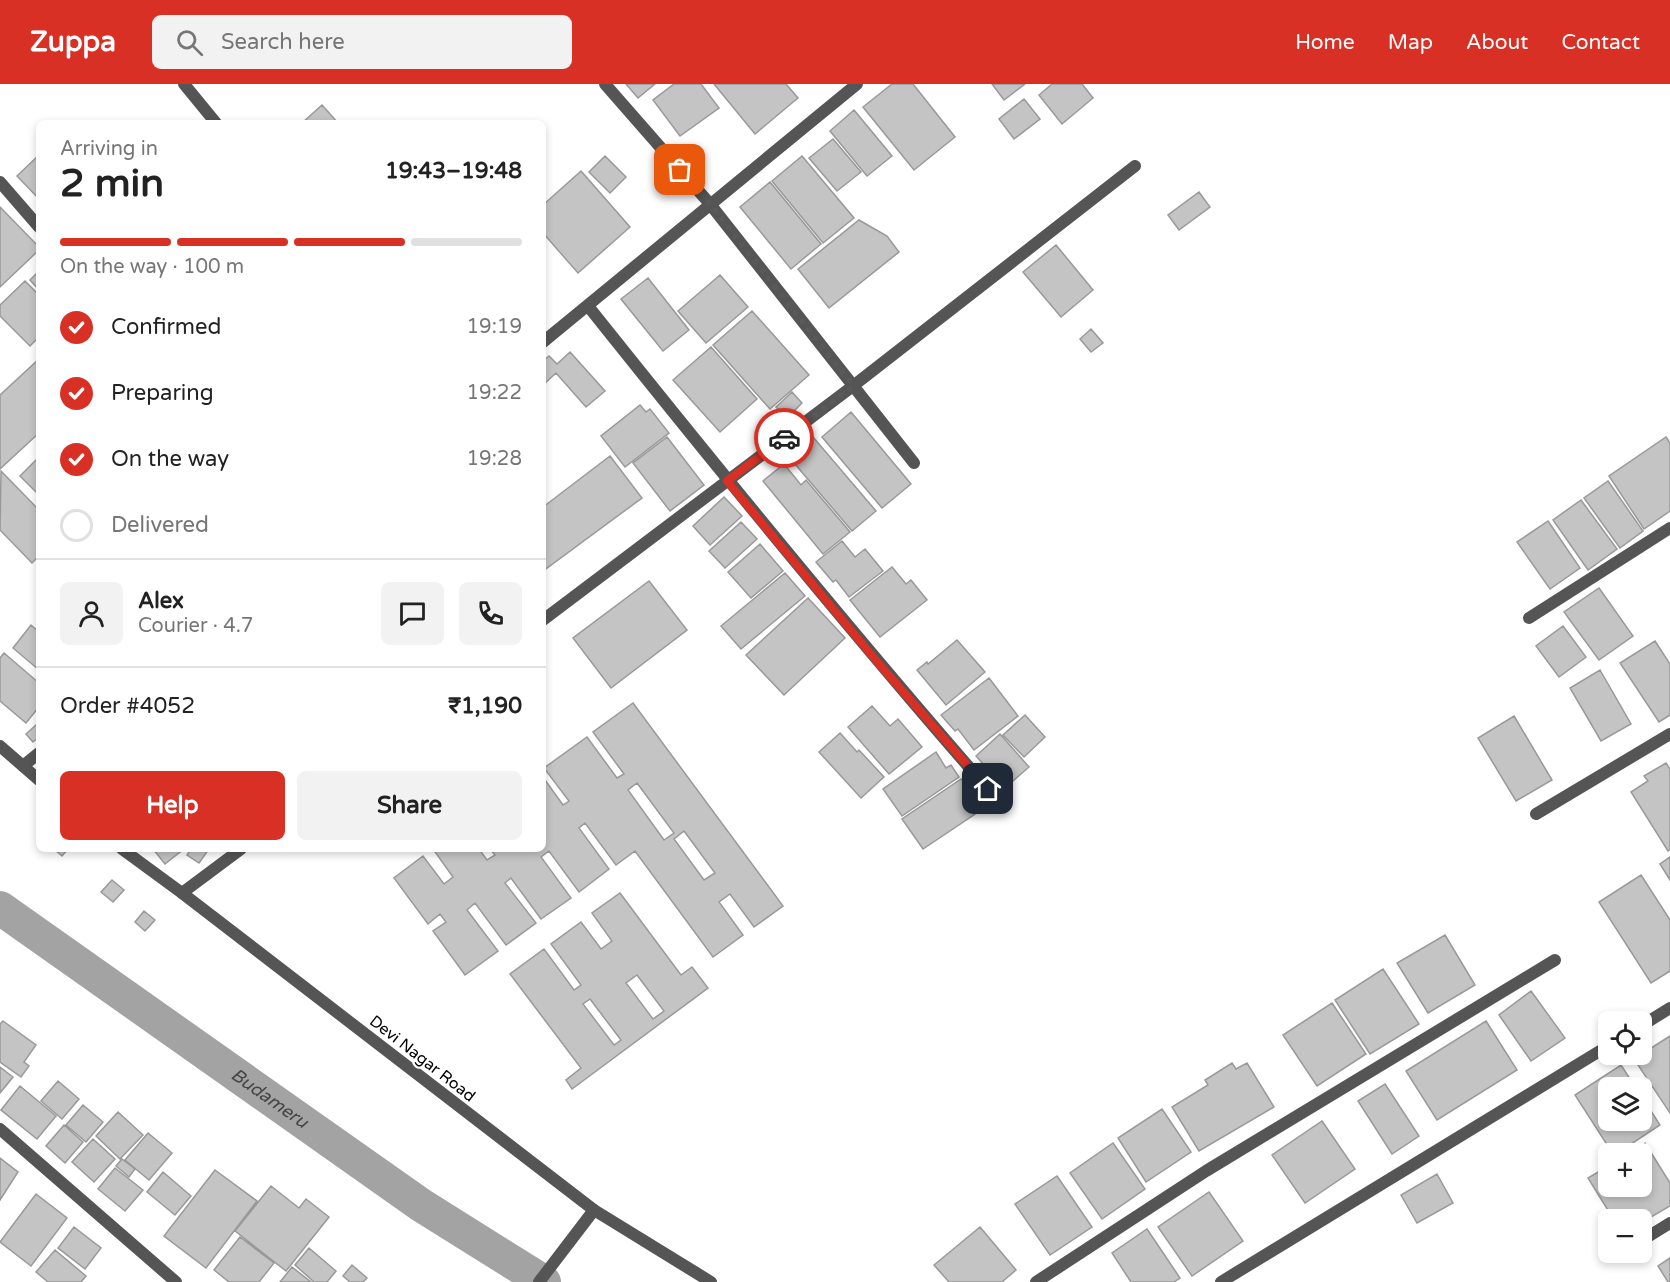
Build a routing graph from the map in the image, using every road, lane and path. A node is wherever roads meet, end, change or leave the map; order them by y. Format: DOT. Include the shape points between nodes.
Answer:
graph roads {
  1 [pos="184,84"];
  2 [pos="605,84"];
  3 [pos="857,84"];
  4 [pos="214,120"];
  5 [pos="1135,166"];
  6 [pos="0,182"];
  7 [pos="710,204"];
  8 [pos="36,224"];
  9 [pos="588,306"];
  10 [pos="546,340"];
  11 [pos="853,386"];
  12 [pos="914,463"];
  13 [pos="727,481"];
  14 [pos="1670,528"];
  15 [pos="546,618"];
  16 [pos="1528,618"];
  17 [pos="1670,734"];
  18 [pos="0,746"];
  19 [pos="36,755"];
  20 [pos="23,766"];
  21 [pos="36,777"];
  22 [pos="988,789"];
  23 [pos="1536,814"];
  24 [pos="126,852"];
  25 [pos="237,852"];
  26 [pos="182,893"];
  27 [pos="1555,960"];
  28 [pos="1670,1008"];
  29 [pos="1652,1019"];
  30 [pos="1598,1052"];
  31 [pos="0,1129"];
  32 [pos="594,1210"];
  33 [pos="1670,1223"];
  34 [pos="1652,1234"];
  35 [pos="176,1282"];
  36 [pos="539,1282"];
  37 [pos="711,1282"];
  38 [pos="1036,1282"];
  39 [pos="1221,1282"];
  1 -- 4 [label="street"];
  2 -- 7 [label="street"];
  3 -- 7 [label="street"];
  5 -- 11 [label="street"];
  6 -- 8 [label="street"];
  7 -- 9 [label="street"];
  7 -- 11 [label="street"];
  9 -- 10 [label="street"];
  9 -- 13 [label="street"];
  11 -- 12 [label="street"];
  11 -- 13 [label="street"];
  13 -- 15 [label="street"];
  13 -- 22 [label="street"];
  14 -- 16 [label="street"];
  17 -- 23 [label="street"];
  18 -- 20 [label="street"];
  19 -- 20 [label="street"];
  20 -- 21 [label="street"];
  24 -- 26 [label="street, Devi Nagar Road"];
  25 -- 26 [label="street"];
  26 -- 32 [label="street, Devi Nagar Road"];
  27 -- 38 [label="street" via="1206,1171"];
  28 -- 29 [label="street"];
  30 -- 39 [label="street"];
  31 -- 35 [label="street"];
  32 -- 36 [label="street"];
  32 -- 37 [label="street, Devi Nagar Road"];
  33 -- 34 [label="street"];
}
